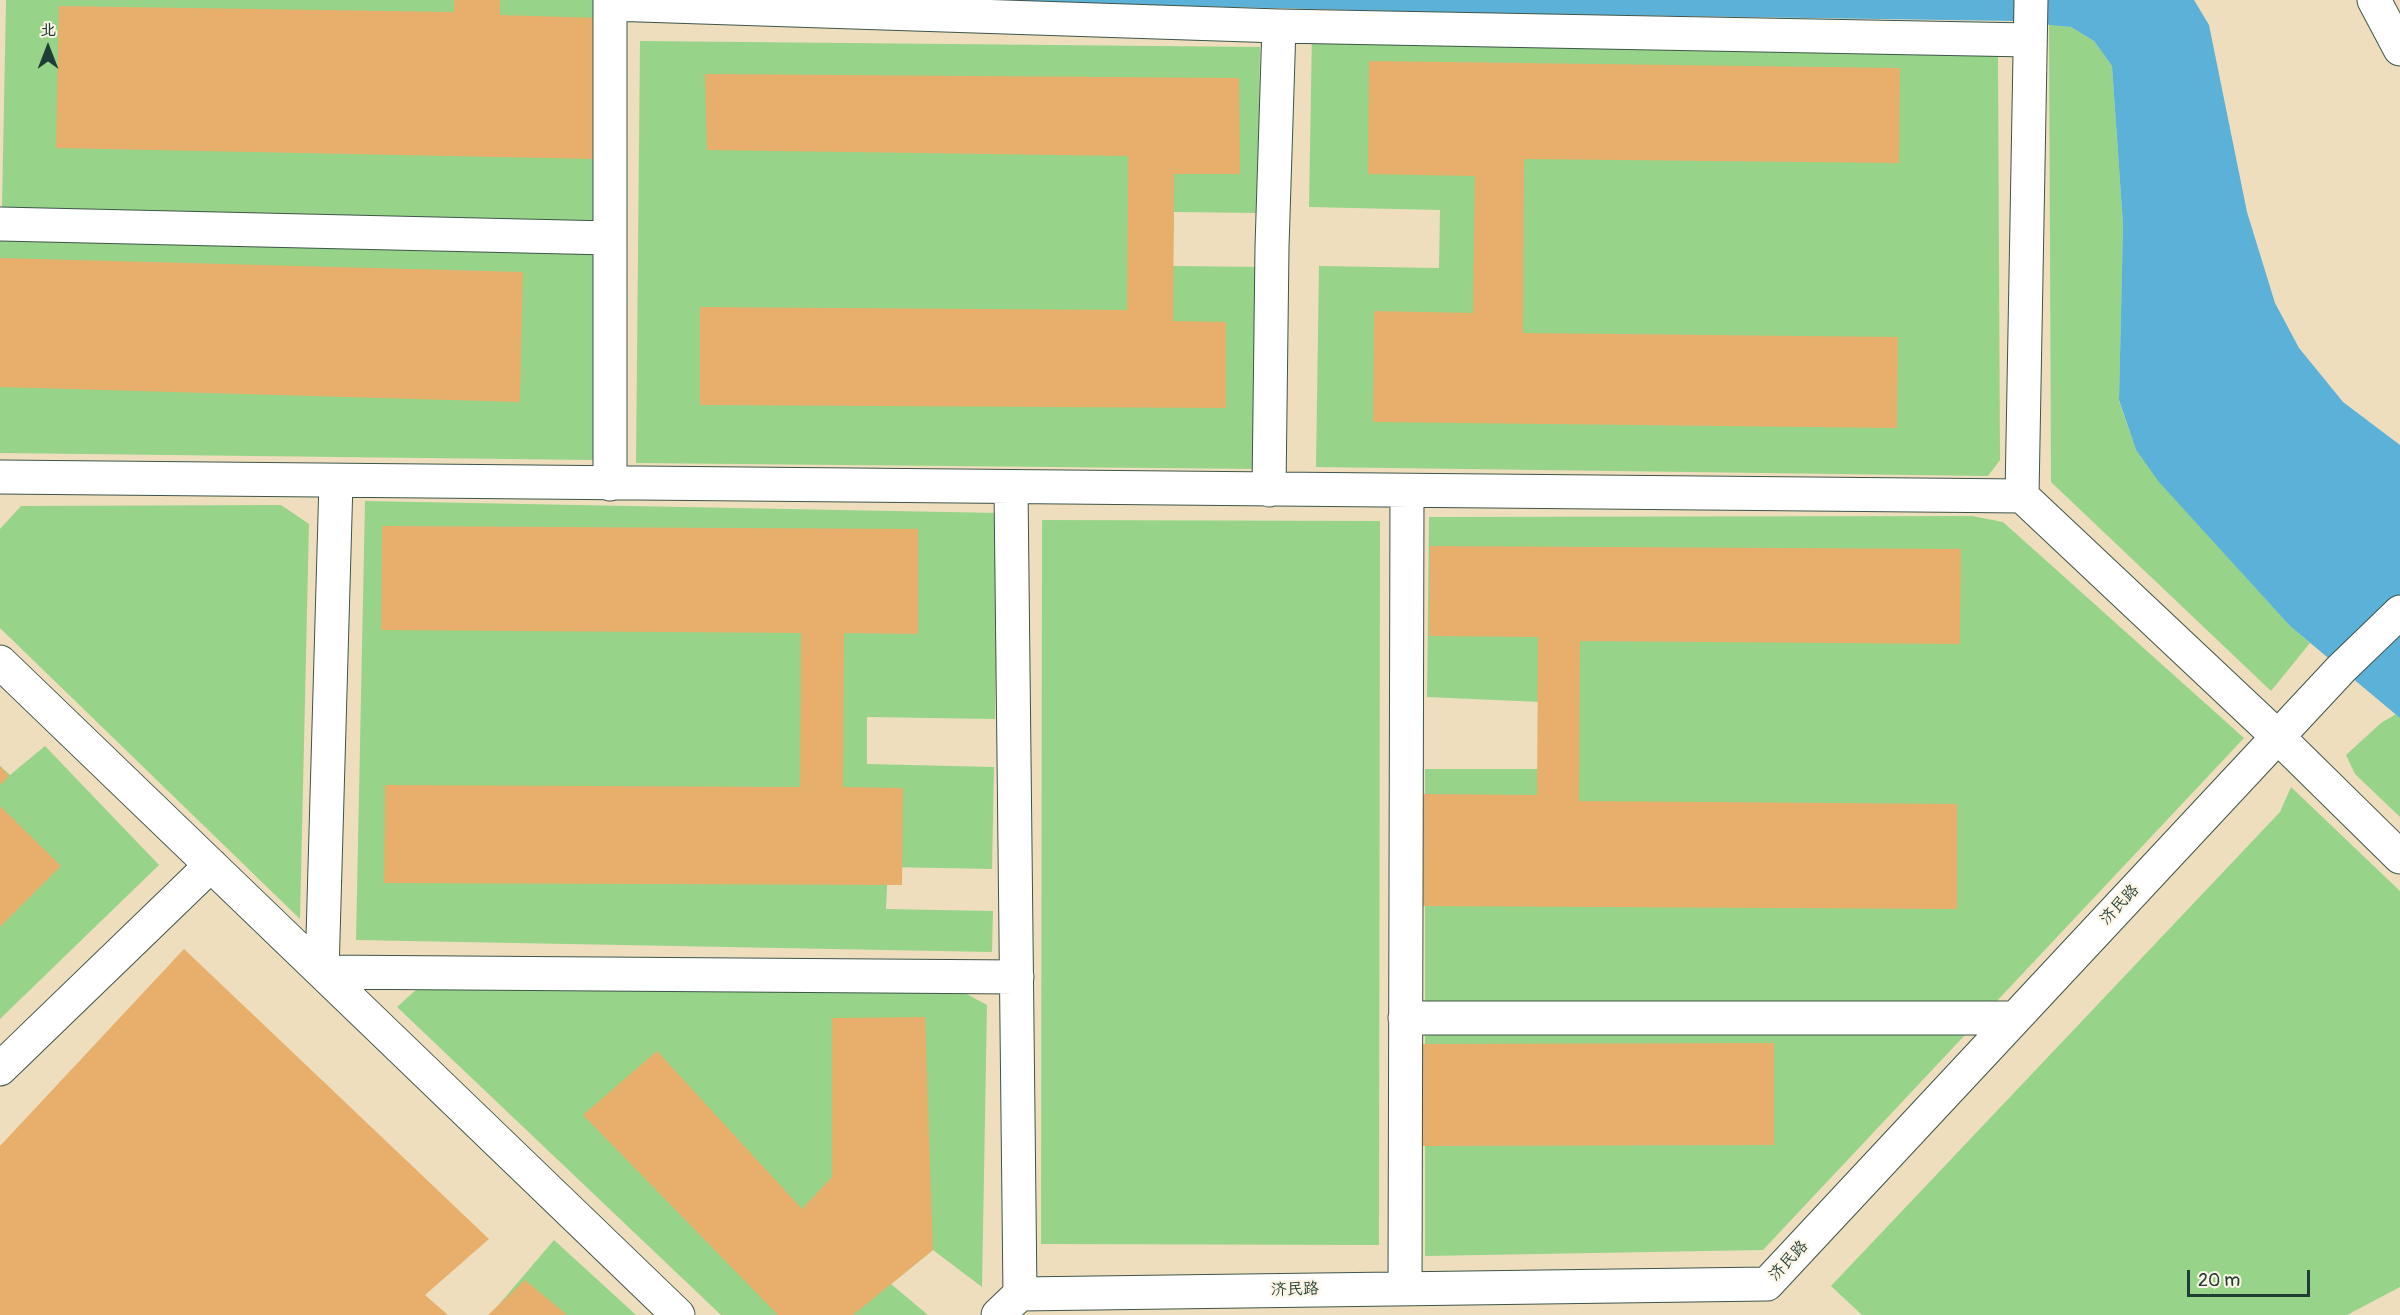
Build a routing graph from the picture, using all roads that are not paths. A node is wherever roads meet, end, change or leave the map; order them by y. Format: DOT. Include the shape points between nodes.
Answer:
graph roads {
  1 [pos="2374,0"];
  2 [pos="610,2"];
  3 [pos="2030,22"];
  4 [pos="1279,26"];
  5 [pos="2400,49"];
  6 [pos="0,224"];
  7 [pos="610,238"];
  8 [pos="0,477"];
  9 [pos="336,481"];
  10 [pos="610,484"];
  11 [pos="1011,488"];
  12 [pos="1269,490"];
  13 [pos="1407,492"];
  14 [pos="2022,496"];
  15 [pos="2400,612"];
  16 [pos="0,662"];
  17 [pos="2278,737"];
  18 [pos="2400,857"];
  19 [pos="211,865"];
  20 [pos="322,972"];
  21 [pos="1017,976"];
  22 [pos="1405,1018"];
  23 [pos="2015,1018"];
  24 [pos="0,1069"];
  25 [pos="1405,1288"];
  26 [pos="1009,1304"];
  27 [pos="678,1315"];
  1 -- 5 [label="street"];
  2 -- 4 [label="street"];
  2 -- 7 [label="street"];
  3 -- 4 [label="street"];
  3 -- 14 [label="street"];
  4 -- 12 [label="street"];
  6 -- 7 [label="street"];
  7 -- 10 [label="street"];
  8 -- 9 [label="street"];
  9 -- 10 [label="street"];
  9 -- 20 [label="street"];
  10 -- 11 [label="street"];
  11 -- 12 [label="street"];
  11 -- 21 [label="street"];
  12 -- 13 [label="street"];
  13 -- 14 [label="street"];
  13 -- 22 [label="street"];
  14 -- 17 [label="street"];
  15 -- 17 [label="street, 济民路"];
  16 -- 19 [label="street"];
  17 -- 18 [label="street"];
  17 -- 23 [label="street, 济民路"];
  19 -- 20 [label="street"];
  19 -- 24 [label="street"];
  20 -- 21 [label="street"];
  20 -- 27 [label="street"];
  21 -- 26 [label="street"];
  22 -- 23 [label="street"];
  22 -- 25 [label="street"];
  23 -- 25 [label="street, 济民路" via="1767,1284"];
  25 -- 26 [label="street, 济民路"];
}
